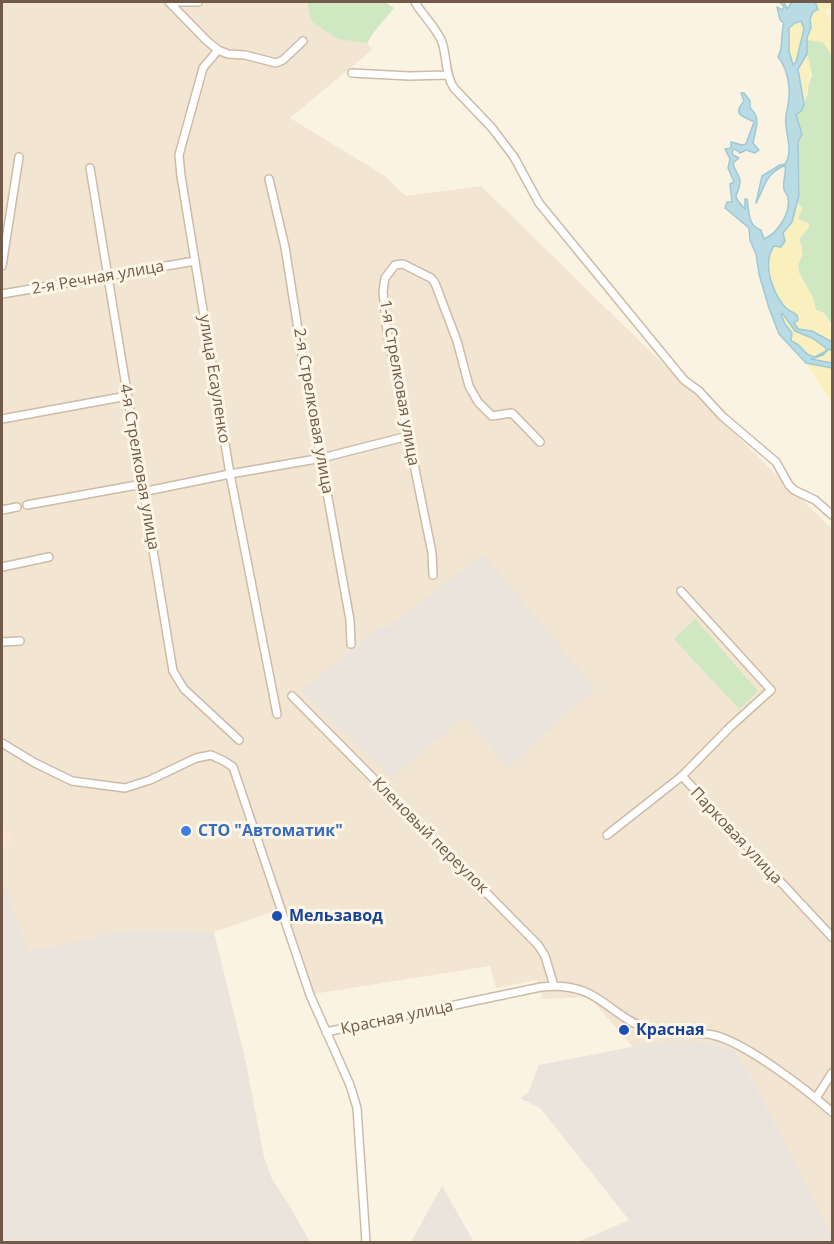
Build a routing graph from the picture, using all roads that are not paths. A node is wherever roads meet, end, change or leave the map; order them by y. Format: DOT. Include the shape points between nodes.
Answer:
graph roads {
  1 [pos="170,2"];
  2 [pos="198,2"];
  3 [pos="415,2"];
  4 [pos="303,41"];
  5 [pos="218,50"];
  6 [pos="352,72"];
  7 [pos="448,75"];
  8 [pos="19,158"];
  9 [pos="90,168"];
  10 [pos="269,179"];
  11 [pos="195,261"];
  12 [pos="2,266"];
  13 [pos="107,276"];
  14 [pos="2,294"];
  15 [pos="128,396"];
  16 [pos="2,419"];
  17 [pos="408,436"];
  18 [pos="540,442"];
  19 [pos="322,458"];
  20 [pos="230,474"];
  21 [pos="142,492"];
  22 [pos="27,505"];
  23 [pos="17,507"];
  24 [pos="2,510"];
  25 [pos="832,516"];
  26 [pos="49,557"];
  27 [pos="2,567"];
  28 [pos="433,575"];
  29 [pos="681,591"];
  30 [pos="20,641"];
  31 [pos="2,642"];
  32 [pos="351,644"];
  33 [pos="292,696"];
  34 [pos="277,714"];
  35 [pos="239,740"];
  36 [pos="2,743"];
  37 [pos="682,776"];
  38 [pos="607,835"];
  39 [pos="832,938"];
  40 [pos="554,986"];
  41 [pos="326,1032"];
  42 [pos="832,1073"];
  43 [pos="816,1098"];
  44 [pos="832,1112"];
  45 [pos="366,1242"];
  1 -- 2 [label="street"];
  1 -- 5 [label="street"];
  3 -- 7 [label="street" via="439,36"];
  4 -- 5 [label="street" via="276,63"];
  5 -- 11 [label="street, улица Есауленко" via="203,68 179,155"];
  6 -- 7 [label="street"];
  7 -- 25 [label="street" via="454,88 500,138 539,202 684,380 776,462 794,490 815,500"];
  8 -- 12 [label="street"];
  9 -- 13 [label="street, 4-я Стрелковая улица"];
  10 -- 19 [label="street, 2-я Стрелковая улица" via="285,247"];
  11 -- 13 [label="street, 2-я Речная улица"];
  11 -- 20 [label="street, улица Есауленко"];
  13 -- 14 [label="street, 2-я Речная улица"];
  13 -- 15 [label="street, 4-я Стрелковая улица"];
  15 -- 16 [label="street"];
  15 -- 21 [label="street, 4-я Стрелковая улица"];
  17 -- 18 [label="street, 1-я Стрелковая улица" via="382,291 385,278 395,265 403,264 435,284 478,402 492,416 512,413"];
  17 -- 19 [label="street"];
  17 -- 28 [label="street, 1-я Стрелковая улица"];
  19 -- 20 [label="street"];
  19 -- 32 [label="street, 2-я Стрелковая улица"];
  20 -- 21 [label="street"];
  20 -- 34 [label="street, улица Есауленко"];
  21 -- 22 [label="street" via="137,485"];
  21 -- 35 [label="street, 4-я Стрелковая улица" via="173,671 184,689"];
  23 -- 24 [label="street"];
  26 -- 27 [label="street"];
  29 -- 37 [label="street" via="771,690"];
  30 -- 31 [label="street"];
  33 -- 40 [label="street, Кленовый переулок" via="538,945"];
  36 -- 41 [label="street" via="72,781 125,788 196,758 211,756 232,767"];
  37 -- 38 [label="street, Парковая улица"];
  37 -- 39 [label="street, Парковая улица"];
  40 -- 41 [label="street, Красная улица"];
  40 -- 43 [label="street, Красная улица" via="590,993 655,1031 726,1038"];
  41 -- 45 [label="street, Красная улица" via="357,1108"];
  42 -- 43 [label="street"];
  43 -- 44 [label="street, Красная улица"];
}
